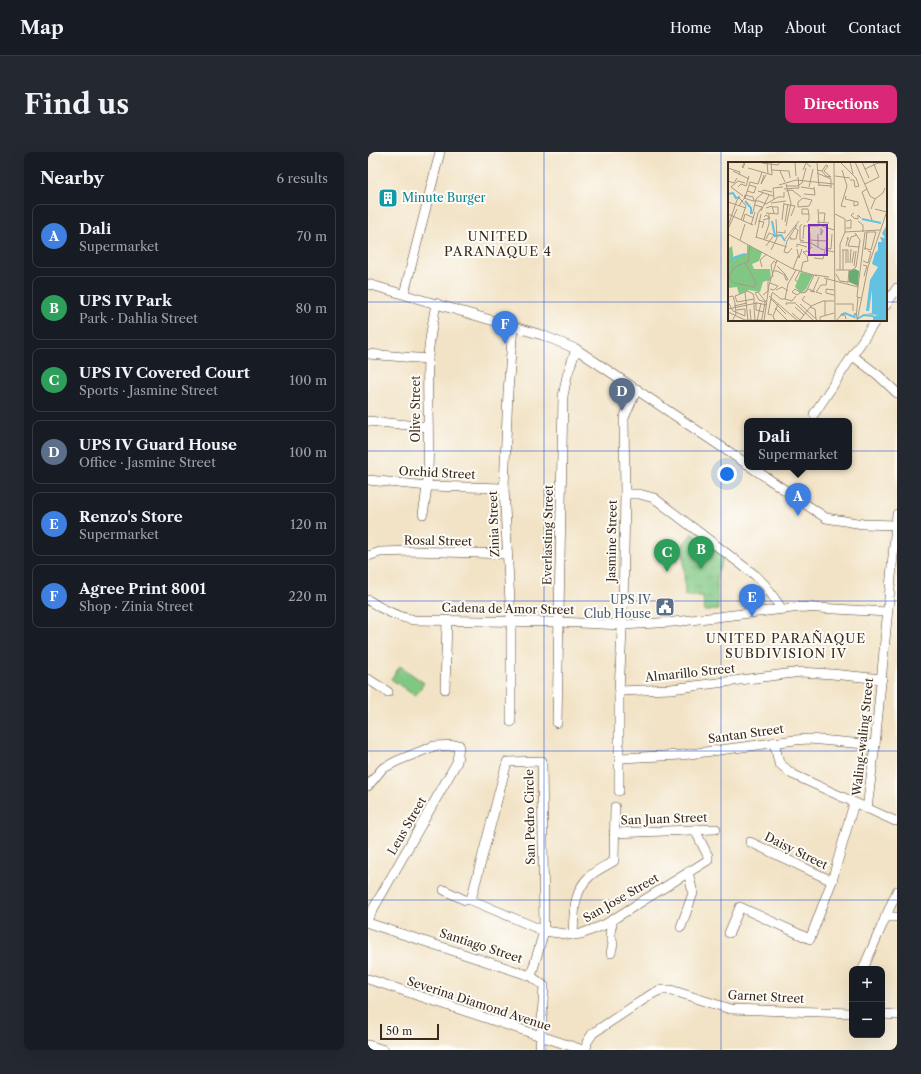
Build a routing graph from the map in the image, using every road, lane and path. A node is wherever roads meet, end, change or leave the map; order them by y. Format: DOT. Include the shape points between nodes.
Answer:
graph roads {
  1 [pos="440,152"];
  2 [pos="368,284"];
  3 [pos="897,288"];
  4 [pos="404,294"];
  5 [pos="436,303"];
  6 [pos="887,303"];
  7 [pos="875,321"];
  8 [pos="513,326"];
  9 [pos="576,349"];
  10 [pos="368,354"];
  11 [pos="853,356"];
  12 [pos="428,359"];
  13 [pos="637,389"];
  14 [pos="897,393"];
  15 [pos="814,414"];
  16 [pos="368,421"];
  17 [pos="428,427"];
  18 [pos="744,462"];
  19 [pos="755,470"];
  20 [pos="368,480"];
  21 [pos="428,486"];
  22 [pos="504,488"];
  23 [pos="625,494"];
  24 [pos="423,514"];
  25 [pos="897,514"];
  26 [pos="896,525"];
  27 [pos="507,554"];
  28 [pos="368,556"];
  29 [pos="368,600"];
  30 [pos="781,608"];
  31 [pos="887,612"];
  32 [pos="447,620"];
  33 [pos="511,621"];
  34 [pos="559,622"];
  35 [pos="622,625"];
  36 [pos="368,679"];
  37 [pos="882,679"];
  38 [pos="445,688"];
  39 [pos="619,691"];
  40 [pos="388,692"];
  41 [pos="511,722"];
  42 [pos="557,723"];
  43 [pos="774,742"];
  44 [pos="875,745"];
  45 [pos="620,758"];
  46 [pos="368,786"];
  47 [pos="619,791"];
  48 [pos="854,803"];
  49 [pos="615,807"];
  50 [pos="867,809"];
  51 [pos="895,821"];
  52 [pos="716,829"];
  53 [pos="695,830"];
  54 [pos="614,833"];
  55 [pos="750,842"];
  56 [pos="688,872"];
  57 [pos="832,881"];
  58 [pos="444,890"];
  59 [pos="897,891"];
  60 [pos="471,900"];
  61 [pos="885,916"];
  62 [pos="897,917"];
  63 [pos="368,918"];
  64 [pos="613,919"];
  65 [pos="368,922"];
  66 [pos="681,927"];
  67 [pos="544,931"];
  68 [pos="729,933"];
  69 [pos="573,934"];
  70 [pos="611,953"];
  71 [pos="864,966"];
  72 [pos="531,976"];
  73 [pos="368,979"];
  74 [pos="849,1013"];
  75 [pos="885,1014"];
  76 [pos="897,1015"];
  77 [pos="541,1037"];
  78 [pos="368,1044"];
  79 [pos="384,1050"];
  80 [pos="540,1050"];
  81 [pos="584,1050"];
  1 -- 4 [label="street"];
  2 -- 4 [label="street"];
  3 -- 6 [label="street"];
  4 -- 5 [label="street"];
  5 -- 8 [label="street"];
  5 -- 12 [label="street, Olive Street"];
  7 -- 11 [label="street"];
  8 -- 9 [label="street"];
  8 -- 22 [label="street, Zinia Street"];
  9 -- 13 [label="street"];
  9 -- 34 [label="street, Everlasting Street" via="563,396"];
  10 -- 12 [label="street"];
  11 -- 14 [label="street"];
  11 -- 15 [label="street"];
  12 -- 17 [label="street, Olive Street"];
  13 -- 18 [label="street"];
  13 -- 23 [label="street, Jasmine Street" via="624,418"];
  16 -- 17 [label="street"];
  17 -- 21 [label="street, Olive Street"];
  19 -- 26 [label="street" via="826,518 863,524"];
  20 -- 21 [label="street, Orchid Street"];
  21 -- 22 [label="street, Orchid Street"];
  21 -- 24 [label="street, Olive Street"];
  22 -- 27 [label="street, Zinia Street"];
  23 -- 30 [label="street" via="654,498 755,575"];
  23 -- 35 [label="street, Jasmine Street"];
  25 -- 26 [label="street, Waling-waling Street"];
  26 -- 31 [label="street, Waling-waling Street"];
  27 -- 28 [label="street, Rosal Street" via="380,552"];
  27 -- 33 [label="street, Zinia Street"];
  29 -- 32 [label="street, Cadena de Amor Street" via="382,610 399,617 414,620"];
  30 -- 31 [label="street, Cadena de Amor Street" via="815,607"];
  30 -- 35 [label="street, Cadena de Amor Street" via="674,622"];
  31 -- 37 [label="street, Waling-waling Street"];
  32 -- 33 [label="street, Cadena de Amor Street"];
  32 -- 38 [label="street"];
  33 -- 34 [label="street, Cadena de Amor Street"];
  33 -- 41 [label="street, Zinia Street"];
  34 -- 35 [label="street, Cadena de Amor Street"];
  34 -- 42 [label="street, Everlasting Street"];
  35 -- 39 [label="street, Jasmine Street"];
  36 -- 40 [label="street"];
  37 -- 39 [label="street, Almarillo Street" via="801,672 671,689"];
  37 -- 44 [label="street, Waling-waling Street"];
  39 -- 45 [label="street, Jasmine Street"];
  43 -- 44 [label="street, Santan Street" via="809,739"];
  43 -- 45 [label="street, Santan Street" via="682,756"];
  43 -- 48 [label="street" via="779,763 792,774"];
  44 -- 50 [label="street, Waling-waling Street"];
  45 -- 47 [label="street, Jasmine Street"];
  46 -- 63 [label="street, Leus Street" via="382,769 397,761 434,746 458,745 457,762"];
  48 -- 50 [label="street"];
  48 -- 57 [label="street, Waling-waling Street"];
  49 -- 54 [label="street"];
  50 -- 51 [label="street"];
  52 -- 53 [label="street, San Juan Street"];
  53 -- 54 [label="street, San Juan Street"];
  53 -- 56 [label="street, San Jose Street" via="708,860"];
  54 -- 69 [label="street" via="614,862 590,876 580,888 575,907"];
  55 -- 57 [label="street, Daisy Street"];
  56 -- 64 [label="street, San Jose Street"];
  56 -- 66 [label="street" via="693,894"];
  57 -- 68 [label="street, Waling-waling Street" via="810,939 740,907"];
  58 -- 60 [label="street, San Jose Street" via="465,900"];
  59 -- 61 [label="street"];
  60 -- 67 [label="street, San Jose Street"];
  60 -- 67 [label="street, San Pedro Circle" via="507,762 542,761"];
  61 -- 62 [label="street"];
  61 -- 71 [label="street"];
  64 -- 69 [label="street, San Jose Street" via="581,934"];
  64 -- 70 [label="street" via="610,933 613,944"];
  65 -- 72 [label="street, Santiago Street"];
  67 -- 69 [label="street, San Jose Street"];
  67 -- 72 [label="street, San Pedro Circle"];
  72 -- 77 [label="street, Santiago Street" via="544,986"];
  73 -- 77 [label="street, Severina Diamond Avenue"];
  74 -- 81 [label="street, Garnet Street" via="730,1009 678,992 661,990 593,1032"];
  75 -- 76 [label="street"];
  77 -- 80 [label="street"];
  77 -- 81 [label="street, Severina Diamond Avenue"];
  78 -- 79 [label="street"];
}
